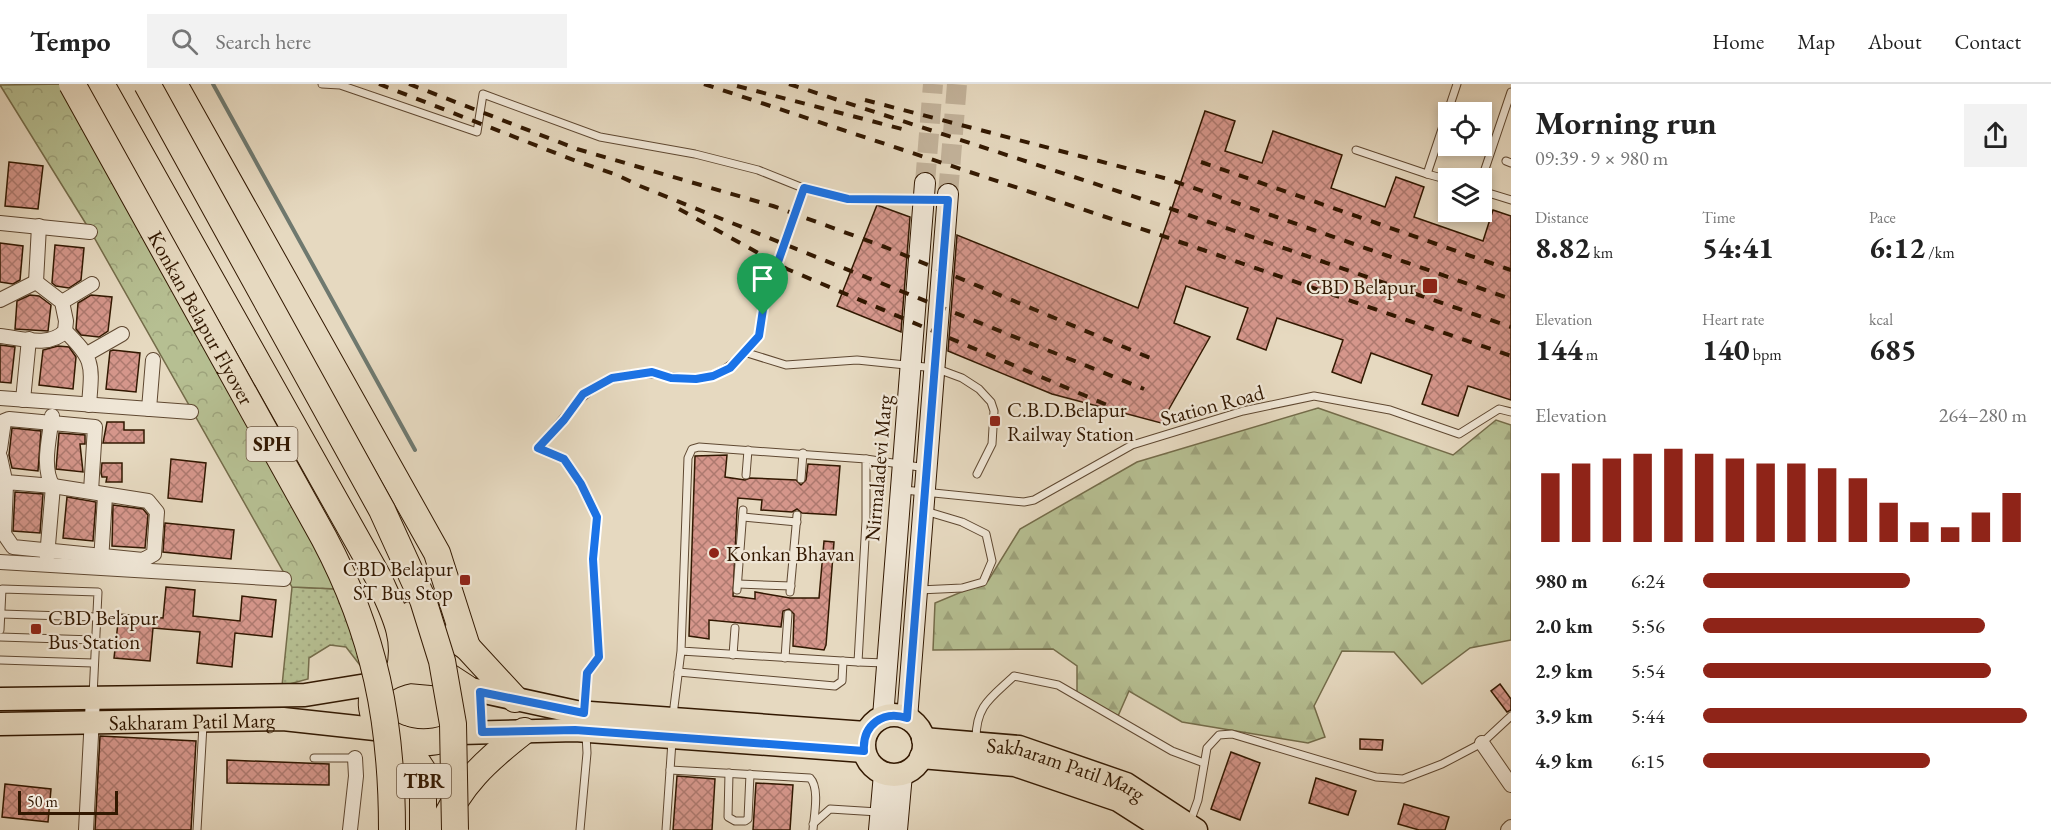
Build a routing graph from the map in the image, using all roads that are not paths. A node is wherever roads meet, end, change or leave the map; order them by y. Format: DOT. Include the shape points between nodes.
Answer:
graph roads {
  1 [pos="72,84"];
  2 [pos="101,84"];
  3 [pos="120,84"];
  4 [pos="147,84"];
  5 [pos="174,84"];
  6 [pos="322,84"];
  7 [pos="1457,84"];
  8 [pos="1511,92"];
  9 [pos="1356,150"];
  10 [pos="1485,168"];
  11 [pos="1427,174"];
  12 [pos="1438,177"];
  13 [pos="804,188"];
  14 [pos="924,191"];
  15 [pos="1492,194"];
  16 [pos="948,197"];
  17 [pos="1511,200"];
  18 [pos="0,223"];
  19 [pos="39,226"];
  20 [pos="90,232"];
  21 [pos="36,282"];
  22 [pos="92,284"];
  23 [pos="0,300"];
  24 [pos="62,302"];
  25 [pos="65,331"];
  26 [pos="122,334"];
  27 [pos="0,336"];
  28 [pos="29,339"];
  29 [pos="744,352"];
  30 [pos="87,354"];
  31 [pos="153,360"];
  32 [pos="910,367"];
  33 [pos="934,368"];
  34 [pos="0,398"];
  35 [pos="23,400"];
  36 [pos="54,402"];
  37 [pos="89,405"];
  38 [pos="149,409"];
  39 [pos="191,412"];
  40 [pos="1511,412"];
  41 [pos="52,423"];
  42 [pos="0,449"];
  43 [pos="748,450"];
  44 [pos="803,453"];
  45 [pos="0,457"];
  46 [pos="866,459"];
  47 [pos="903,464"];
  48 [pos="927,468"];
  49 [pos="977,474"];
  50 [pos="746,475"];
  51 [pos="801,479"];
  52 [pos="6,483"];
  53 [pos="53,486"];
  54 [pos="901,490"];
  55 [pos="91,491"];
  56 [pos="105,496"];
  57 [pos="924,501"];
  58 [pos="48,550"];
  59 [pos="101,561"];
  60 [pos="0,562"];
  61 [pos="47,564"];
  62 [pos="284,579"];
  63 [pos="790,589"];
  64 [pos="917,590"];
  65 [pos="1,614"];
  66 [pos="788,614"];
  67 [pos="96,617"];
  68 [pos="413,621"];
  69 [pos="735,628"];
  70 [pos="0,630"];
  71 [pos="0,637"];
  72 [pos="94,640"];
  73 [pos="467,647"];
  74 [pos="681,651"];
  75 [pos="733,655"];
  76 [pos="785,658"];
  77 [pos="0,660"];
  78 [pos="843,661"];
  79 [pos="858,662"];
  80 [pos="93,663"];
  81 [pos="887,664"];
  82 [pos="428,670"];
  83 [pos="678,672"];
  84 [pos="389,678"];
  85 [pos="473,690"];
  86 [pos="305,695"];
  87 [pos="93,698"];
  88 [pos="0,699"];
  89 [pos="515,699"];
  90 [pos="1511,716"];
  91 [pos="883,717"];
  92 [pos="907,718"];
  93 [pos="203,721"];
  94 [pos="306,721"];
  95 [pos="585,722"];
  96 [pos="0,724"];
  97 [pos="93,724"];
  98 [pos="673,728"];
  99 [pos="524,731"];
  100 [pos="463,734"];
  101 [pos="393,735"];
  102 [pos="865,742"];
  103 [pos="1482,742"];
  104 [pos="976,743"];
  105 [pos="922,748"];
  106 [pos="314,758"];
  107 [pos="355,758"];
  108 [pos="1204,763"];
  109 [pos="670,770"];
  110 [pos="729,773"];
  111 [pos="750,774"];
  112 [pos="893,774"];
  113 [pos="1511,786"];
  114 [pos="880,821"];
  115 [pos="813,827"];
  116 [pos="1193,827"];
  117 [pos="86,830"];
  118 [pos="197,830"];
  119 [pos="350,830"];
  120 [pos="392,830"];
  121 [pos="423,830"];
  122 [pos="440,830"];
  123 [pos="455,830"];
  124 [pos="580,830"];
  125 [pos="666,830"];
  126 [pos="897,830"];
  127 [pos="1165,830"];
  1 -- 120 [label="highway, Konkan Belapur Flyover / SPH, bridge" via="324,538 352,596 373,657 386,720"];
  2 -- 84 [label="highway" via="378,577 401,633 404,657"];
  3 -- 68 [label="highway" via="392,570"];
  4 -- 123 [label="highway, bridge" via="382,510 419,590 434,630 448,692 455,756"];
  5 -- 73 [label="highway" via="429,539 446,577"];
  6 -- 13 [label="lane" via="340,86 477,132 483,94 600,137 716,159"];
  7 -- 11 [label="lane"];
  8 -- 10 [label="lane"];
  9 -- 11 [label="lane"];
  11 -- 12 [label="lane"];
  13 -- 14 [label="lane" via="848,199"];
  13 -- 29 [label="lane" via="772,279 767,283 759,336"];
  14 -- 16 [label="lane"];
  14 -- 32 [label="main road, Nirmaladevi Marg"];
  15 -- 17 [label="lane"];
  16 -- 33 [label="main road"];
  18 -- 19 [label="street"];
  19 -- 20 [label="street"];
  19 -- 21 [label="street"];
  21 -- 23 [label="street"];
  21 -- 24 [label="street"];
  22 -- 24 [label="street"];
  24 -- 25 [label="street"];
  25 -- 28 [label="street" via="57,339"];
  25 -- 30 [label="street"];
  26 -- 30 [label="street"];
  27 -- 28 [label="street"];
  28 -- 35 [label="street"];
  29 -- 32 [label="lane" via="786,365 857,360"];
  29 -- 95 [label="lane" via="730,368 713,376 671,378 652,372 612,378 583,394 538,448 564,459 597,517 593,559 599,657 587,673"];
  30 -- 37 [label="street" via="91,364"];
  31 -- 38 [label="street"];
  32 -- 33 [label="lane"];
  32 -- 47 [label="main road, Nirmaladevi Marg"];
  33 -- 48 [label="main road"];
  33 -- 49 [label="lane" via="962,378 990,402 995,421 992,444"];
  34 -- 35 [label="street"];
  35 -- 36 [label="street"];
  36 -- 37 [label="street"];
  36 -- 41 [label="street"];
  37 -- 38 [label="street"];
  38 -- 39 [label="street"];
  40 -- 57 [label="lane, Station Road" via="1499,409 1459,434 1390,410 1314,396 1243,411 1132,445 1034,500"];
  41 -- 42 [label="street" via="4,421"];
  41 -- 53 [label="street" via="48,478"];
  41 -- 55 [label="street" via="94,427"];
  43 -- 44 [label="lane"];
  43 -- 50 [label="lane"];
  43 -- 74 [label="lane" via="699,447 688,458"];
  44 -- 46 [label="lane"];
  44 -- 51 [label="lane"];
  45 -- 52 [label="street"];
  46 -- 47 [label="lane"];
  46 -- 79 [label="lane"];
  47 -- 48 [label="lane"];
  47 -- 54 [label="main road, Nirmaladevi Marg"];
  48 -- 57 [label="main road"];
  52 -- 53 [label="street"];
  52 -- 58 [label="street" via="6,540 13,547"];
  53 -- 55 [label="street"];
  53 -- 58 [label="street"];
  54 -- 57 [label="lane"];
  54 -- 81 [label="main road, Nirmaladevi Marg"];
  55 -- 56 [label="street"];
  56 -- 59 [label="street"];
  56 -- 59 [label="street" via="143,500 157,512 151,558"];
  57 -- 64 [label="main road"];
  57 -- 64 [label="lane" via="986,534 992,561 983,582 962,588"];
  58 -- 59 [label="street"];
  58 -- 61 [label="street"];
  59 -- 61 [label="street"];
  59 -- 62 [label="street"];
  60 -- 61 [label="street"];
  63 -- 63 [label="lane" via="797,519 743,514 738,587"];
  64 -- 92 [label="main road"];
  65 -- 67 [label="lane"];
  65 -- 67 [label="lane" via="2,590 98,592"];
  65 -- 70 [label="lane"];
  66 -- 76 [label="lane"];
  67 -- 72 [label="lane"];
  68 -- 73 [label="highway" via="440,630"];
  68 -- 82 [label="highway"];
  69 -- 75 [label="lane"];
  71 -- 72 [label="lane"];
  72 -- 80 [label="lane"];
  73 -- 89 [label="highway"];
  74 -- 75 [label="lane"];
  74 -- 83 [label="lane"];
  75 -- 76 [label="lane"];
  76 -- 78 [label="lane"];
  77 -- 80 [label="lane"];
  78 -- 79 [label="lane"];
  78 -- 83 [label="lane" via="842,681 835,686"];
  79 -- 81 [label="lane"];
  80 -- 87 [label="lane"];
  81 -- 91 [label="main road, Nirmaladevi Marg"];
  82 -- 84 [label="highway"];
  82 -- 85 [label="highway"];
  83 -- 98 [label="lane"];
  84 -- 86 [label="main road, Sakharam Patil Marg"];
  84 -- 101 [label="highway, TBR" via="372,697 372,711"];
  85 -- 89 [label="main road"];
  85 -- 100 [label="highway, TBR"];
  86 -- 87 [label="main road, Sakharam Patil Marg"];
  86 -- 94 [label="main road"];
  87 -- 88 [label="main road, Sakharam Patil Marg"];
  87 -- 97 [label="street"];
  89 -- 95 [label="main road"];
  90 -- 103 [label="lane"];
  91 -- 92 [label="main road"];
  91 -- 102 [label="main road"];
  92 -- 105 [label="main road" via="917,727"];
  93 -- 94 [label="main road, Sakharam Patil Marg"];
  93 -- 97 [label="main road, Sakharam Patil Marg"];
  93 -- 118 [label="lane"];
  94 -- 101 [label="main road, Sakharam Patil Marg"];
  95 -- 98 [label="main road"];
  95 -- 99 [label="main road"];
  95 -- 124 [label="lane" via="588,753"];
  96 -- 97 [label="main road, Sakharam Patil Marg"];
  97 -- 117 [label="street"];
  98 -- 102 [label="main road"];
  98 -- 109 [label="lane"];
  99 -- 100 [label="main road"];
  99 -- 122 [label="highway" via="495,752 471,777"];
  100 -- 101 [label="highway, TBR" via="425,742"];
  100 -- 122 [label="highway, TBR" via="442,766"];
  101 -- 121 [label="highway, TBR" via="423,771"];
  102 -- 112 [label="main road" via="871,765"];
  103 -- 108 [label="lane" via="1403,779 1376,777 1226,733 1210,742"];
  103 -- 113 [label="street"];
  104 -- 105 [label="main road, Sakharam Patil Marg"];
  104 -- 108 [label="lane" via="976,720 986,703 1014,676 1058,685 1172,751"];
  104 -- 116 [label="main road, Sakharam Patil Marg" via="1019,747 1126,784"];
  105 -- 112 [label="main road" via="917,765"];
  105 -- 127 [label="main road, Sakharam Patil Marg" via="1015,765 1119,800"];
  106 -- 107 [label="lane"];
  107 -- 119 [label="street"];
  108 -- 116 [label="lane"];
  109 -- 110 [label="lane"];
  109 -- 125 [label="lane"];
  110 -- 111 [label="lane"];
  110 -- 111 [label="lane" via="728,816 735,821 748,819"];
  111 -- 115 [label="lane" via="810,778 815,790"];
  112 -- 114 [label="main road"];
  112 -- 126 [label="main road"];
  114 -- 115 [label="lane" via="830,808"];
}
